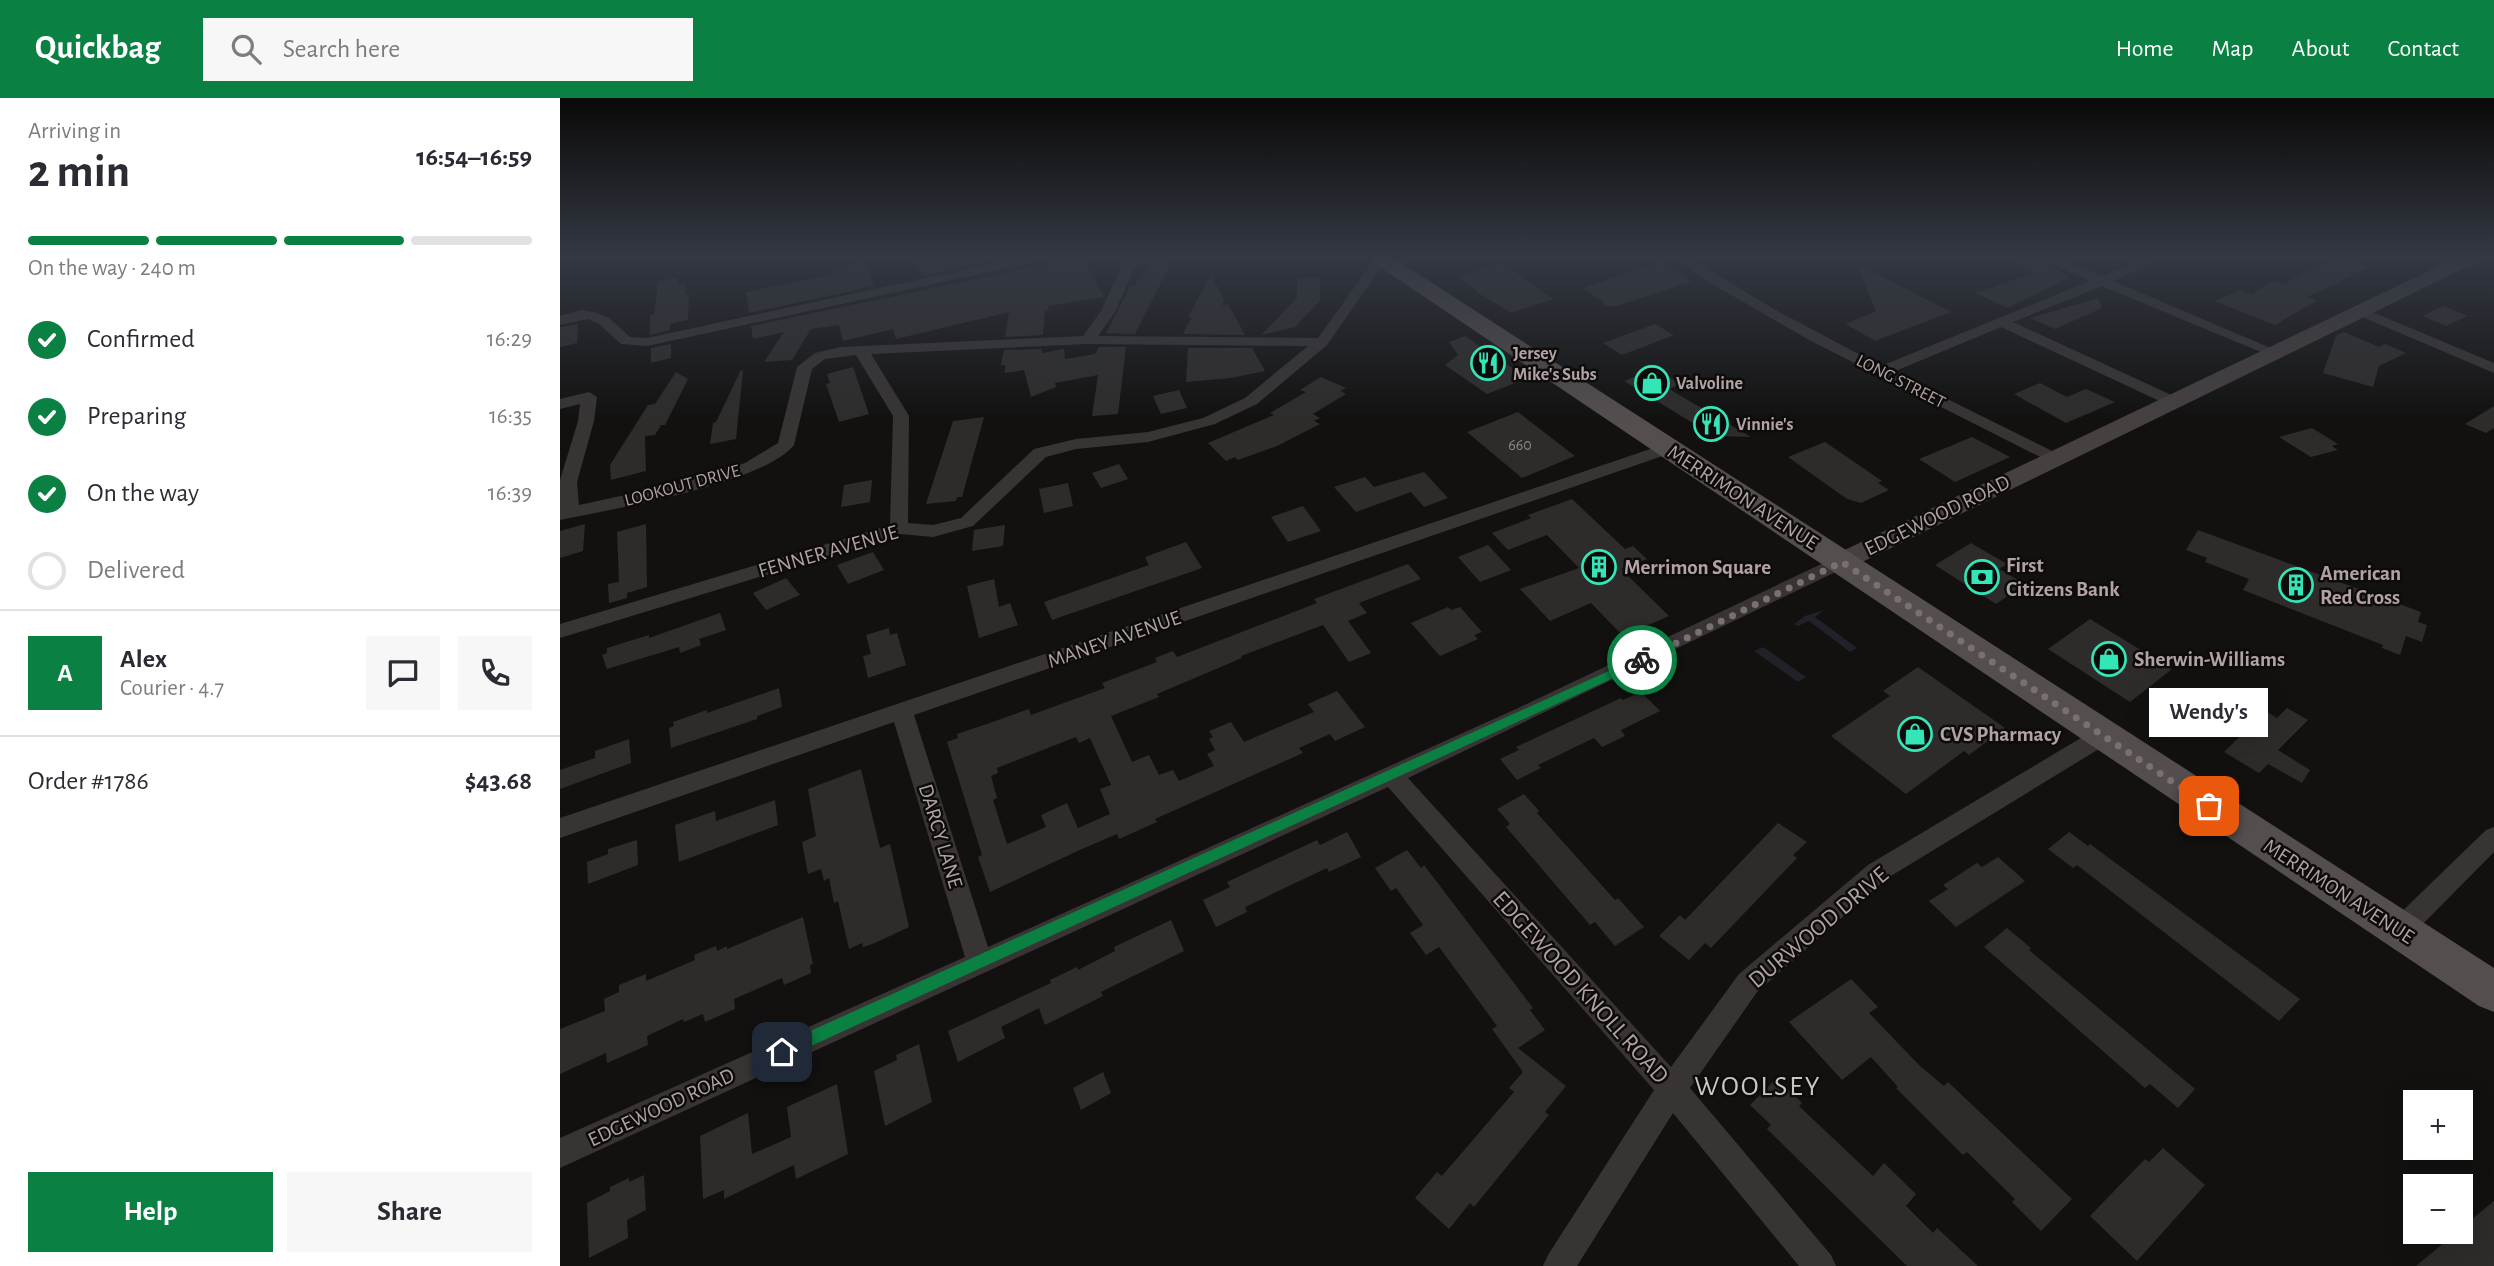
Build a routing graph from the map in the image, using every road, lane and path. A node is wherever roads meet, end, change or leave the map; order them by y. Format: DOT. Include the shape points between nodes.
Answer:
graph roads {
  1 [pos="789,312"];
  2 [pos="1108,312"];
  3 [pos="1343,312"];
  4 [pos="1460,312"];
  5 [pos="1772,312"];
  6 [pos="2027,312"];
  7 [pos="2178,312"];
  8 [pos="2355,312"];
  9 [pos="2362,312"];
  10 [pos="560,321"];
  11 [pos="2001,322"];
  12 [pos="1087,340"];
  13 [pos="1322,342"];
  14 [pos="862,350"];
  15 [pos="2273,352"];
  16 [pos="2494,368"];
  17 [pos="1881,371"];
  18 [pos="2172,401"];
  19 [pos="560,404"];
  20 [pos="1668,448"];
  21 [pos="2054,459"];
  22 [pos="565,514"];
  23 [pos="899,528"];
  24 [pos="1842,562"];
  25 [pos="560,631"];
  26 [pos="902,711"];
  27 [pos="2104,735"];
  28 [pos="1392,776"];
  29 [pos="560,828"];
  30 [pos="2494,837"];
  31 [pos="2399,931"];
  32 [pos="979,961"];
  33 [pos="2494,992"];
  34 [pos="1672,1089"];
  35 [pos="560,1153"];
  36 [pos="1559,1266"];
  37 [pos="1820,1266"];
  1 -- 10 [label="street" via="648,342 626,341 592,313"];
  2 -- 12 [label="street"];
  3 -- 13 [label="street, FENNER AVENUE"];
  4 -- 20 [label="main road, MERRIMON AVENUE"];
  5 -- 17 [label="street, LONG STREET"];
  6 -- 11 [label="street"];
  7 -- 15 [label="street"];
  8 -- 15 [label="street, EDGEWOOD ROAD"];
  9 -- 16 [label="street"];
  11 -- 17 [label="street"];
  11 -- 18 [label="street"];
  12 -- 13 [label="street, LOOKOUT DRIVE"];
  12 -- 14 [label="street, LOOKOUT DRIVE"];
  13 -- 23 [label="street, FENNER AVENUE" via="1251,401 1209,421 1148,437 1076,444 1040,453 967,522 933,531"];
  14 -- 22 [label="street, LOOKOUT DRIVE" via="820,356 805,367 786,444 751,467"];
  14 -- 23 [label="street" via="901,416"];
  15 -- 18 [label="street, EDGEWOOD ROAD"];
  17 -- 21 [label="street, LONG STREET"];
  18 -- 21 [label="street, EDGEWOOD ROAD"];
  19 -- 22 [label="street" via="589,397"];
  20 -- 24 [label="main road, MERRIMON AVENUE"];
  20 -- 26 [label="street, MANEY AVENUE"];
  21 -- 24 [label="street, EDGEWOOD ROAD"];
  23 -- 25 [label="street, FENNER AVENUE"];
  24 -- 27 [label="main road, MERRIMON AVENUE"];
  24 -- 28 [label="street, EDGEWOOD ROAD"];
  26 -- 29 [label="street, MANEY AVENUE"];
  26 -- 32 [label="street, DARCY LANE"];
  27 -- 31 [label="main road, MERRIMON AVENUE"];
  27 -- 34 [label="street, DURWOOD DRIVE" via="1877,872 1748,983"];
  28 -- 32 [label="street, EDGEWOOD ROAD"];
  28 -- 34 [label="street, EDGEWOOD KNOLL ROAD"];
  30 -- 31 [label="street"];
  31 -- 33 [label="main road, MERRIMON AVENUE"];
  32 -- 35 [label="street, EDGEWOOD ROAD"];
  34 -- 36 [label="street, DURWOOD DRIVE"];
  34 -- 37 [label="street, EDGEWOOD KNOLL ROAD"];
}
